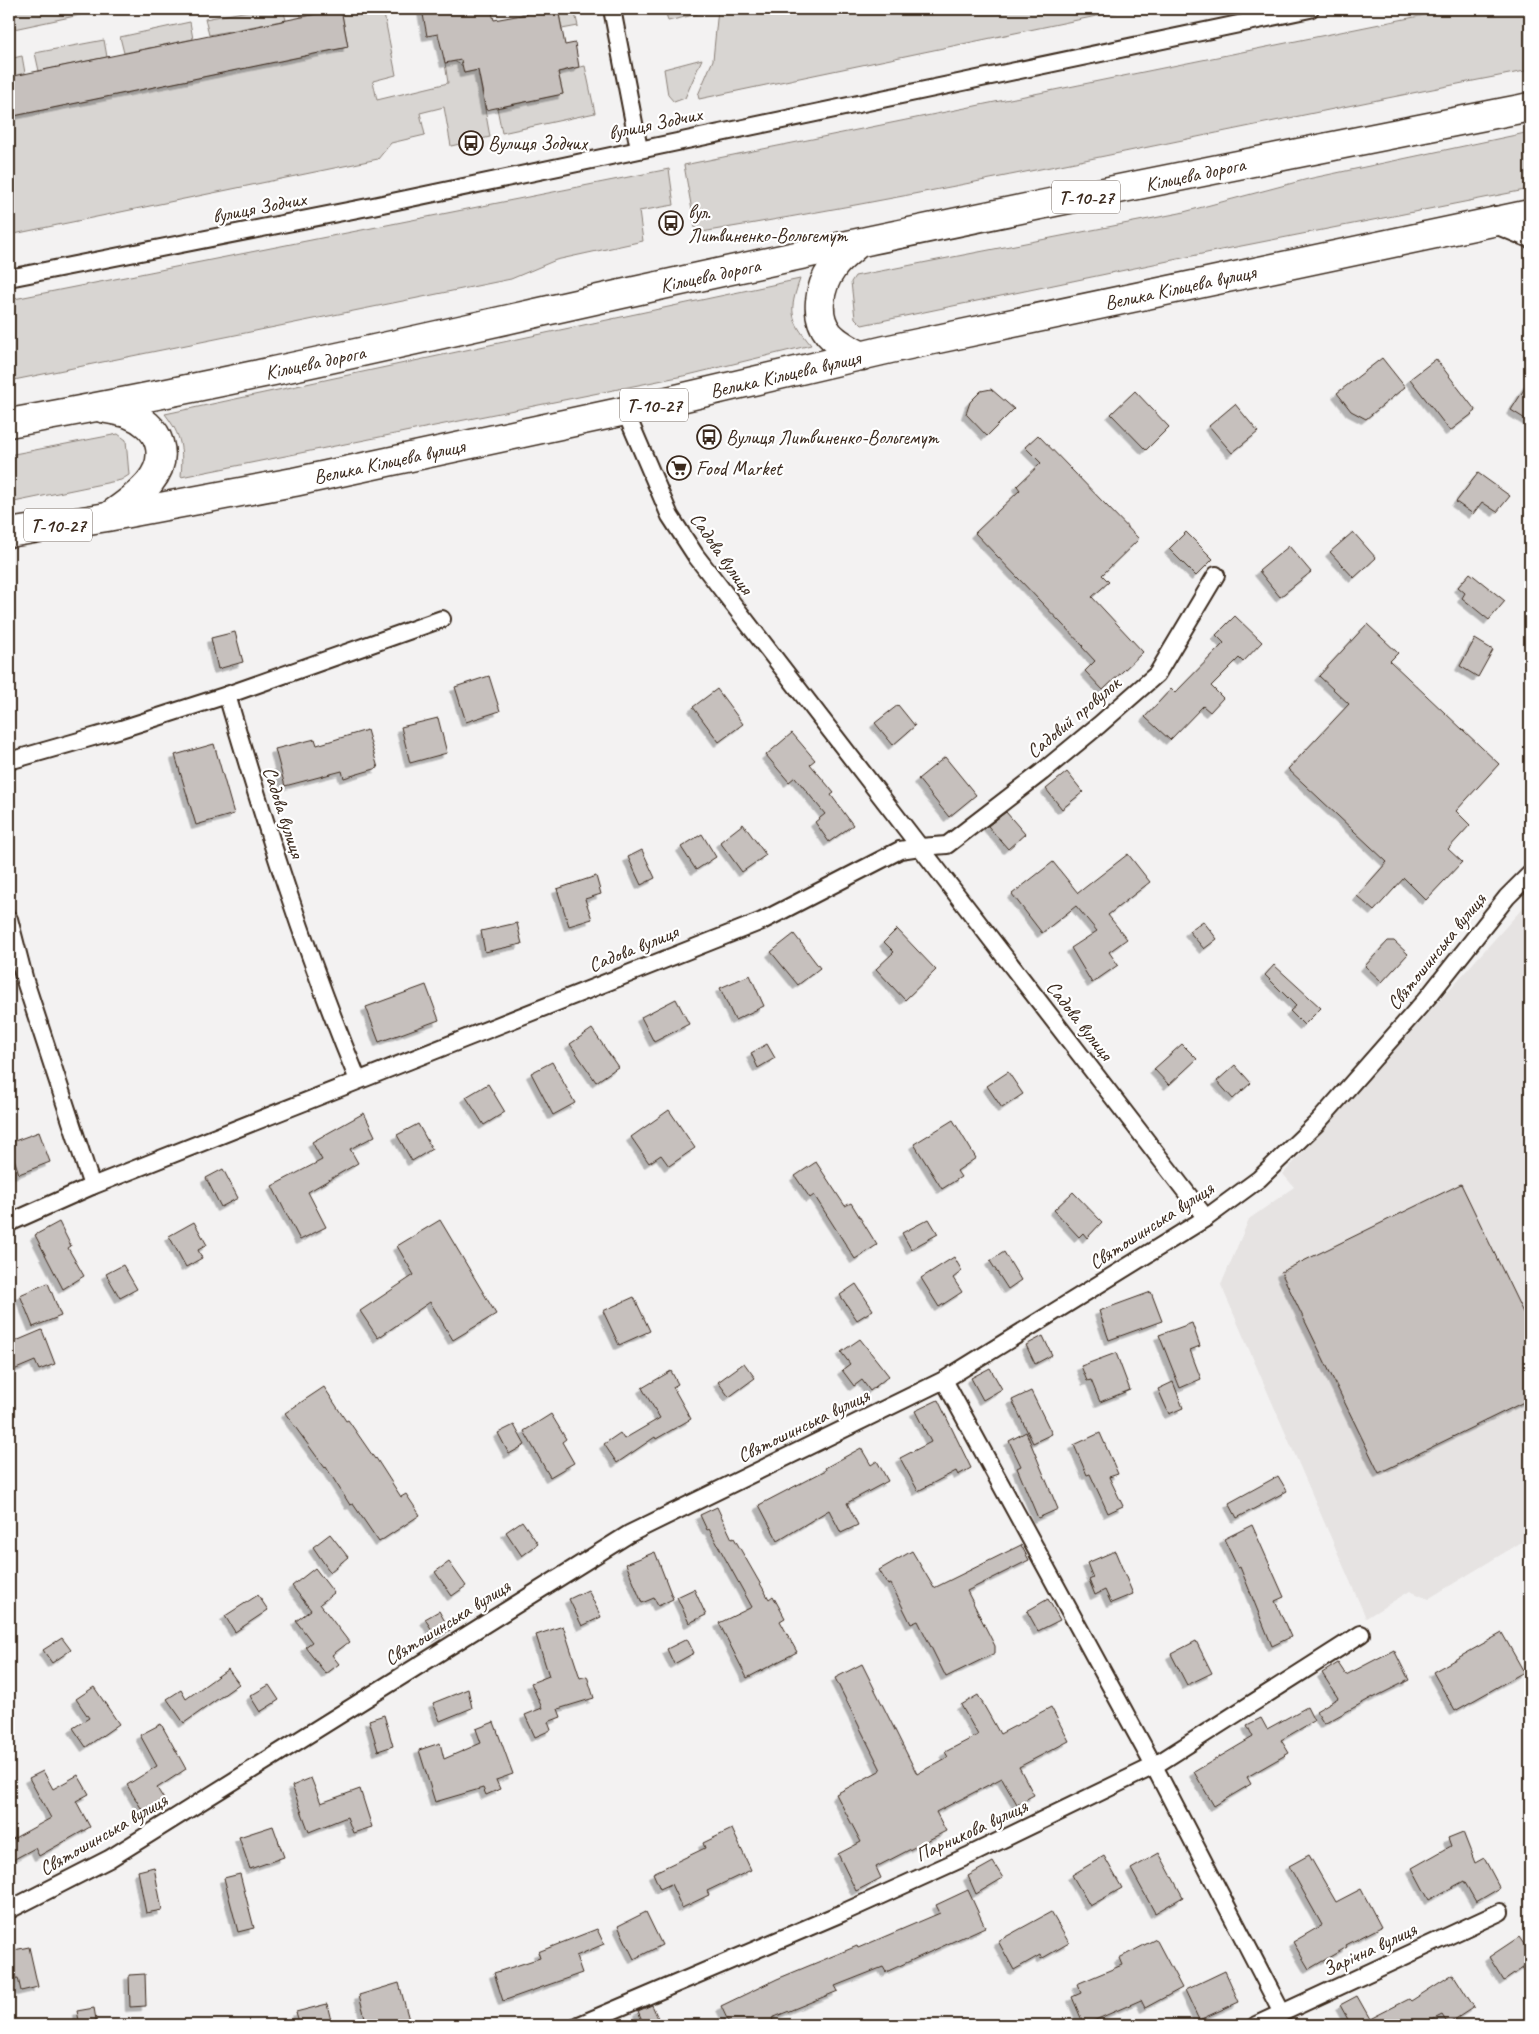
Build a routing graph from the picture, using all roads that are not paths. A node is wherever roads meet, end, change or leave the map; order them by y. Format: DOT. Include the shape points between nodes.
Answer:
graph roads {
  1 [pos="612,9"];
  2 [pos="1310,9"];
  3 [pos="1530,107"];
  4 [pos="639,149"];
  5 [pos="1530,214"];
  6 [pos="1496,220"];
  7 [pos="1530,234"];
  8 [pos="857,244"];
  9 [pos="9,278"];
  10 [pos="862,356"];
  11 [pos="99,407"];
  12 [pos="626,411"];
  13 [pos="9,423"];
  14 [pos="108,517"];
  15 [pos="9,534"];
  16 [pos="1216,575"];
  17 [pos="442,619"];
  18 [pos="226,695"];
  19 [pos="9,760"];
  20 [pos="920,847"];
  21 [pos="1530,874"];
  22 [pos="9,919"];
  23 [pos="358,1080"];
  24 [pos="92,1186"];
  25 [pos="1206,1218"];
  26 [pos="9,1223"];
  27 [pos="944,1380"];
  28 [pos="1361,1634"];
  29 [pos="1154,1766"];
  30 [pos="9,1910"];
  31 [pos="1500,1912"];
  32 [pos="1282,2013"];
  33 [pos="579,2025"];
  34 [pos="1256,2025"];
  1 -- 4 [label="street"];
  2 -- 4 [label="street, вулиця Зодчих"];
  3 -- 8 [label="highway, Кільцева дорога / Т-10-27"];
  4 -- 9 [label="street, вулиця Зодчих"];
  5 -- 6 [label="highway, Велика Кільцева вулиця / Т-10-27"];
  6 -- 7 [label="main road"];
  6 -- 10 [label="highway, Велика Кільцева вулиця / Т-10-27"];
  8 -- 10 [label="highway" via="832,268 820,294 820,317 828,334"];
  8 -- 11 [label="highway, Кільцева дорога / Т-10-27"];
  10 -- 12 [label="highway, Велика Кільцева вулиця / Т-10-27"];
  11 -- 13 [label="highway, Кільцева дорога / Т-10-27"];
  11 -- 14 [label="highway" via="129,414 145,422 157,436 161,451 160,466 152,479 137,496"];
  12 -- 14 [label="highway, Велика Кільцева вулиця / Т-10-27" via="294,482"];
  12 -- 20 [label="street, Садова вулиця" via="670,516 696,556"];
  14 -- 15 [label="highway, Велика Кільцева вулиця / Т-10-27"];
  16 -- 20 [label="street, Садовий провулок" via="1157,674 1092,731 947,845"];
  17 -- 18 [label="street"];
  18 -- 19 [label="street"];
  18 -- 23 [label="street, Садова вулиця" via="271,844 328,1010"];
  20 -- 23 [label="street, Садова вулиця" via="900,850 762,921"];
  20 -- 25 [label="street, Садова вулиця"];
  21 -- 25 [label="street, Святошинська вулиця" via="1507,897 1428,997 1318,1122 1259,1179"];
  22 -- 24 [label="street"];
  23 -- 24 [label="street, Садова вулиця"];
  24 -- 26 [label="street, Садова вулиця"];
  25 -- 27 [label="street, Святошинська вулиця"];
  27 -- 29 [label="street"];
  27 -- 30 [label="street, Святошинська вулиця" via="629,1534 109,1859"];
  28 -- 29 [label="street, Парникова вулиця"];
  29 -- 32 [label="street"];
  29 -- 33 [label="street, Парникова вулиця" via="842,1913"];
  31 -- 32 [label="street, Зарічна вулиця"];
  32 -- 34 [label="street, Зарічна вулиця"];
}
